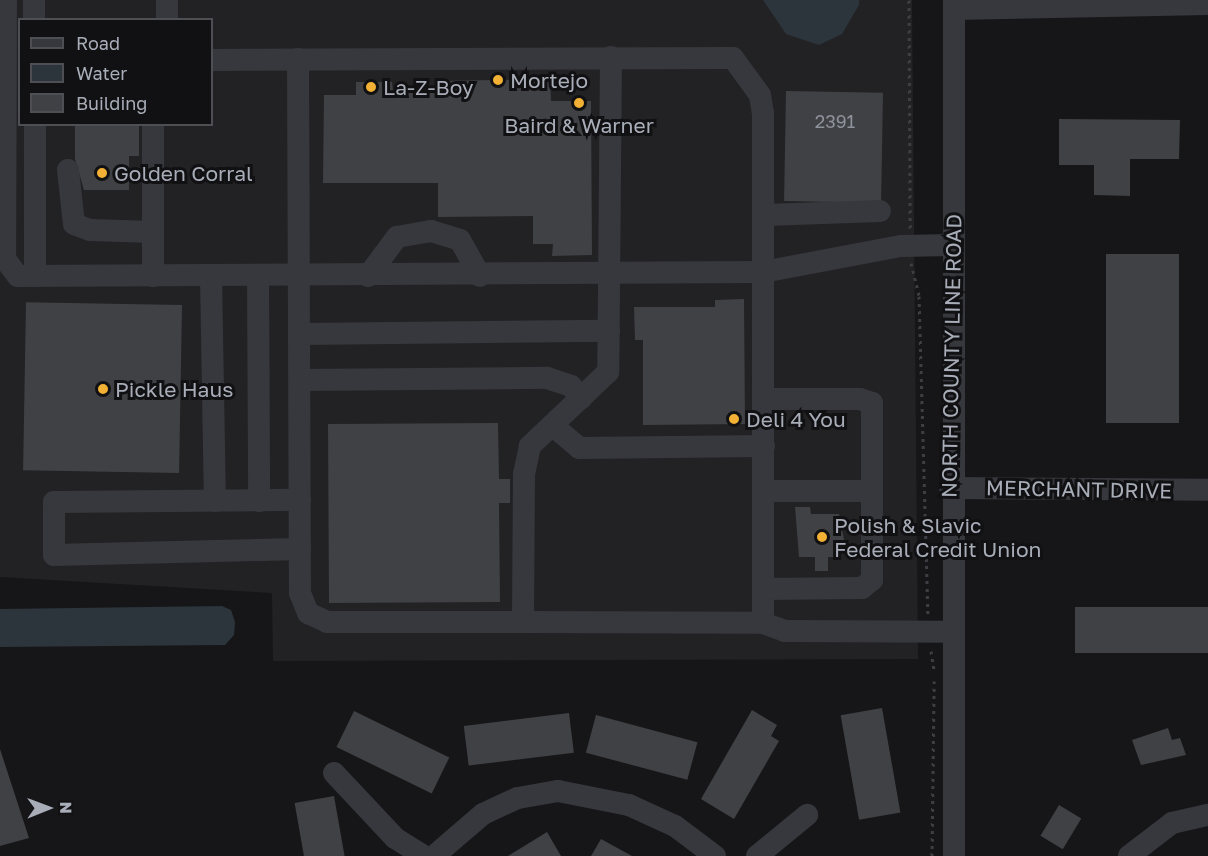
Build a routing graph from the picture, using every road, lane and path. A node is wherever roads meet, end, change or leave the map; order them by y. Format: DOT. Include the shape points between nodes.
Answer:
graph roads {
  1 [pos="6,0"];
  2 [pos="34,0"];
  3 [pos="167,0"];
  4 [pos="909,0"];
  5 [pos="954,4"];
  6 [pos="1208,4"];
  7 [pos="34,18"];
  8 [pos="167,18"];
  9 [pos="611,57"];
  10 [pos="3,58"];
  11 [pos="298,59"];
  12 [pos="213,60"];
  13 [pos="35,126"];
  14 [pos="153,126"];
  15 [pos="68,170"];
  16 [pos="880,211"];
  17 [pos="765,215"];
  18 [pos="153,232"];
  19 [pos="910,245"];
  20 [pos="952,245"];
  21 [pos="763,272"];
  22 [pos="258,275"];
  23 [pos="300,275"];
  24 [pos="35,276"];
  25 [pos="153,276"];
  26 [pos="211,276"];
  27 [pos="368,276"];
  28 [pos="480,276"];
  29 [pos="610,277"];
  30 [pos="609,330"];
  31 [pos="300,334"];
  32 [pos="300,380"];
  33 [pos="581,398"];
  34 [pos="765,399"];
  35 [pos="552,425"];
  36 [pos="764,446"];
  37 [pos="950,488"];
  38 [pos="1208,490"];
  39 [pos="764,491"];
  40 [pos="872,491"];
  41 [pos="300,500"];
  42 [pos="215,501"];
  43 [pos="259,501"];
  44 [pos="300,549"];
  45 [pos="763,589"];
  46 [pos="523,622"];
  47 [pos="762,623"];
  48 [pos="940,632"];
  49 [pos="334,773"];
  50 [pos="807,815"];
  51 [pos="1208,815"];
  52 [pos="424,856"];
  53 [pos="434,856"];
  54 [pos="715,856"];
  55 [pos="756,856"];
  56 [pos="932,856"];
  57 [pos="954,856"];
  58 [pos="1130,856"];
  1 -- 10 [label="street"];
  2 -- 7 [label="street"];
  3 -- 8 [label="street"];
  4 -- 19 [label="path"];
  5 -- 6 [label="street"];
  5 -- 20 [label="street, NORTH COUNTY LINE ROAD"];
  9 -- 11 [label="street"];
  9 -- 17 [label="street" via="727,57 747,71 763,113"];
  9 -- 29 [label="street"];
  10 -- 24 [label="street" via="4,259 14,274"];
  11 -- 12 [label="street"];
  11 -- 23 [label="street"];
  13 -- 24 [label="street"];
  14 -- 18 [label="street"];
  15 -- 18 [label="street" via="74,224 90,230"];
  16 -- 17 [label="street"];
  17 -- 21 [label="street"];
  18 -- 25 [label="street"];
  19 -- 20 [label="street"];
  19 -- 21 [label="street"];
  19 -- 48 [label="path" via="911,276 920,296"];
  20 -- 37 [label="street, NORTH COUNTY LINE ROAD"];
  21 -- 29 [label="street"];
  21 -- 34 [label="street"];
  22 -- 23 [label="street"];
  22 -- 26 [label="street"];
  22 -- 43 [label="street"];
  23 -- 27 [label="street"];
  23 -- 31 [label="street"];
  24 -- 25 [label="street"];
  25 -- 26 [label="street"];
  26 -- 42 [label="street"];
  27 -- 28 [label="street"];
  27 -- 28 [label="street" via="397,237 431,231 460,240"];
  28 -- 29 [label="street"];
  29 -- 30 [label="street"];
  30 -- 31 [label="street"];
  30 -- 33 [label="street" via="608,372"];
  31 -- 32 [label="street"];
  32 -- 33 [label="street" via="548,378 571,386"];
  32 -- 41 [label="street"];
  33 -- 35 [label="street"];
  34 -- 36 [label="street"];
  34 -- 40 [label="street" via="860,399 872,403"];
  35 -- 36 [label="street" via="579,448"];
  35 -- 46 [label="street" via="530,446 524,474"];
  36 -- 39 [label="street"];
  37 -- 38 [label="street, MERCHANT DRIVE"];
  37 -- 48 [label="street, NORTH COUNTY LINE ROAD"];
  39 -- 40 [label="street"];
  39 -- 45 [label="street"];
  40 -- 45 [label="street" via="868,585"];
  41 -- 43 [label="street"];
  41 -- 44 [label="street"];
  42 -- 43 [label="street"];
  42 -- 44 [label="street" via="54,502 54,555"];
  44 -- 46 [label="street" via="300,593 308,613 327,622"];
  45 -- 47 [label="street"];
  46 -- 47 [label="street"];
  47 -- 48 [label="street" via="785,631"];
  48 -- 56 [label="path" via="934,675"];
  48 -- 57 [label="street, NORTH COUNTY LINE ROAD"];
  49 -- 52 [label="street" via="395,838"];
  50 -- 55 [label="street"];
  51 -- 58 [label="street" via="1172,823"];
  53 -- 54 [label="street" via="483,814 518,798 558,791 629,805 675,826"];
}
